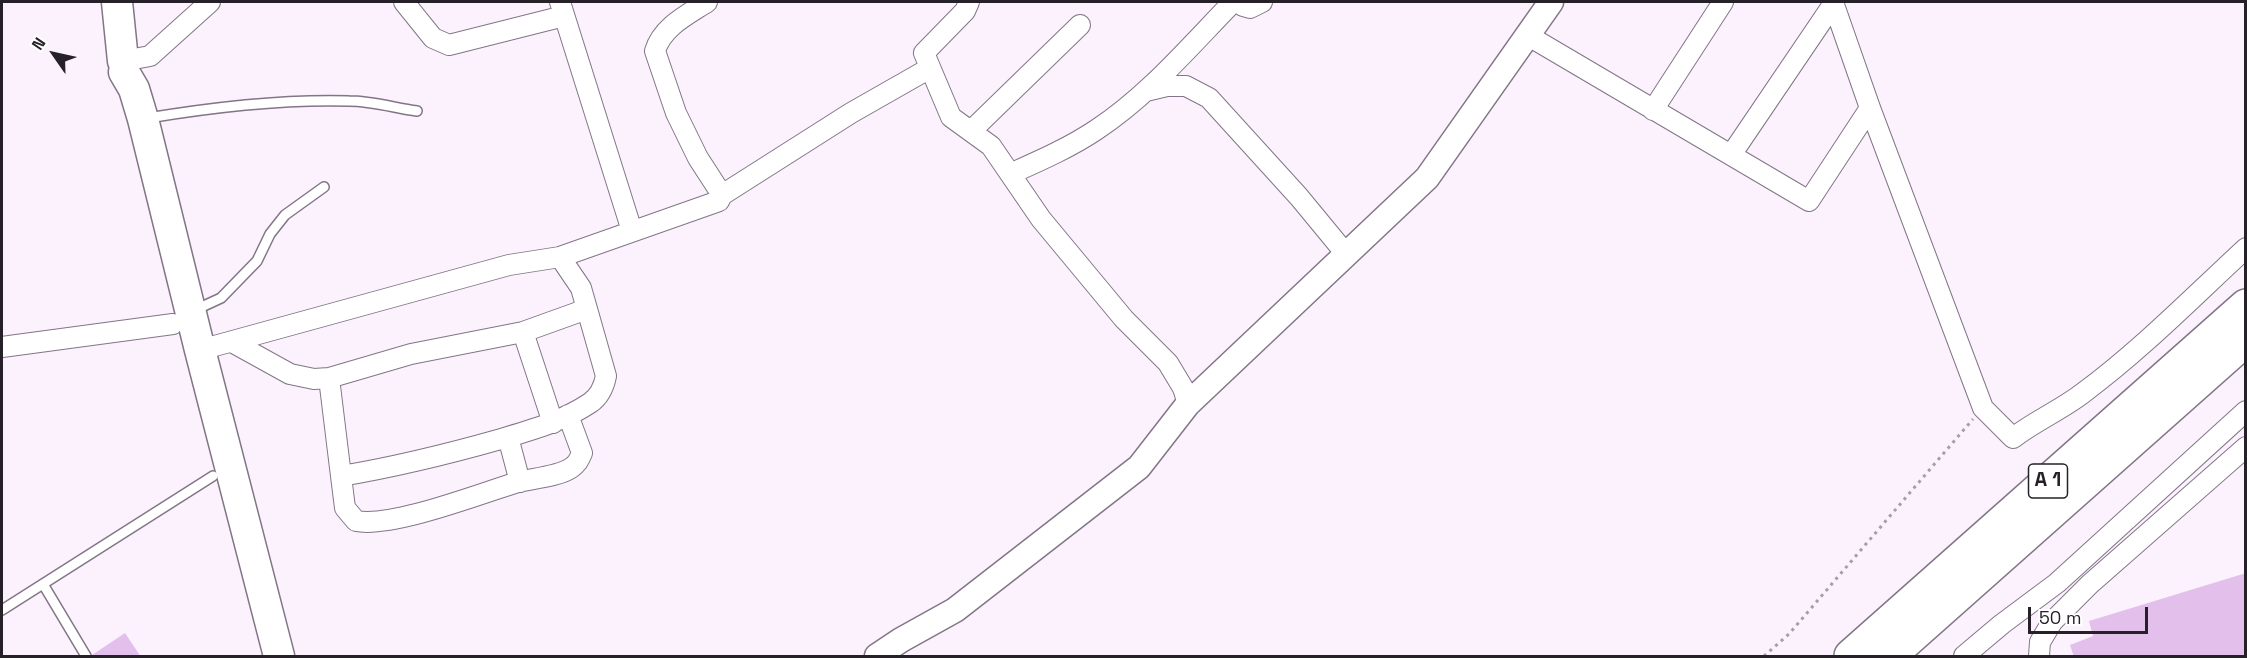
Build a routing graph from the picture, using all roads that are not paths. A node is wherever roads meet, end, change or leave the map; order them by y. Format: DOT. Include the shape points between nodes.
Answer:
graph roads {
  1 [pos="117,2"];
  2 [pos="210,2"];
  3 [pos="404,2"];
  4 [pos="707,2"];
  5 [pos="969,2"];
  6 [pos="1233,2"];
  7 [pos="1238,2"];
  8 [pos="1262,2"];
  9 [pos="1723,2"];
  10 [pos="1834,2"];
  11 [pos="1544,4"];
  12 [pos="562,9"];
  13 [pos="1080,25"];
  14 [pos="1527,35"];
  15 [pos="123,61"];
  16 [pos="930,68"];
  17 [pos="1146,91"];
  18 [pos="1870,108"];
  19 [pos="1653,110"];
  20 [pos="417,111"];
  21 [pos="143,119"];
  22 [pos="971,131"];
  23 [pos="1731,155"];
  24 [pos="1010,174"];
  25 [pos="324,186"];
  26 [pos="722,195"];
  27 [pos="632,231"];
  28 [pos="2246,248"];
  29 [pos="1346,254"];
  30 [pos="560,257"];
  31 [pos="2246,306"];
  32 [pos="587,309"];
  33 [pos="182,318"];
  34 [pos="523,332"];
  35 [pos="2246,339"];
  36 [pos="232,342"];
  37 [pos="2,347"];
  38 [pos="200,350"];
  39 [pos="329,378"];
  40 [pos="1188,404"];
  41 [pos="2246,411"];
  42 [pos="561,419"];
  43 [pos="508,437"];
  44 [pos="2246,447"];
  45 [pos="213,476"];
  46 [pos="341,476"];
  47 [pos="520,482"];
  48 [pos="43,584"];
  49 [pos="2,610"];
  50 [pos="86,657"];
  51 [pos="258,657"];
  52 [pos="279,657"];
  53 [pos="877,657"];
  54 [pos="1851,657"];
  55 [pos="1889,657"];
  56 [pos="1964,657"];
  57 [pos="2039,657"];
  1 -- 15 [label="main road"];
  2 -- 15 [label="street" via="150,56"];
  3 -- 12 [label="street" via="433,38 450,45"];
  4 -- 26 [label="street" via="671,26 658,40 655,51 676,113"];
  5 -- 16 [label="street" via="924,53"];
  6 -- 17 [label="street"];
  7 -- 8 [label="street" via="1250,8"];
  9 -- 19 [label="street"];
  10 -- 18 [label="street"];
  10 -- 23 [label="street"];
  11 -- 14 [label="street"];
  12 -- 27 [label="street"];
  13 -- 22 [label="street"];
  14 -- 19 [label="street"];
  14 -- 29 [label="street" via="1427,178"];
  16 -- 22 [label="street" via="951,117"];
  16 -- 26 [label="street" via="850,113"];
  17 -- 24 [label="street" via="1097,129"];
  17 -- 29 [label="street" via="1186,86 1209,98"];
  18 -- 23 [label="street" via="1809,201"];
  18 -- 28 [label="street" via="1983,408 2013,438 2062,408 2113,369"];
  19 -- 23 [label="street"];
  20 -- 21 [label="lane" via="352,100 210,108"];
  21 -- 33 [label="main road"];
  21 -- 33 [label="main road" via="124,72 122,92 128,137"];
  22 -- 24 [label="street" via="991,146"];
  24 -- 40 [label="street" via="1101,292 1168,363"];
  25 -- 33 [label="lane" via="285,215 257,261 220,298"];
  26 -- 27 [label="street" via="720,201 710,206"];
  27 -- 30 [label="street"];
  29 -- 40 [label="street"];
  30 -- 32 [label="street" via="581,288"];
  30 -- 36 [label="street" via="509,265"];
  31 -- 54 [label="highway, A 1"];
  32 -- 34 [label="street"];
  32 -- 42 [label="street" via="606,376 604,387 592,402"];
  33 -- 37 [label="street"];
  33 -- 38 [label="main road"];
  33 -- 45 [label="main road"];
  34 -- 39 [label="street" via="411,354"];
  34 -- 42 [label="street"];
  35 -- 55 [label="highway, A 1"];
  36 -- 38 [label="street"];
  36 -- 39 [label="street" via="290,374"];
  38 -- 52 [label="main road"];
  39 -- 46 [label="street"];
  40 -- 53 [label="street" via="1139,467 955,610"];
  41 -- 56 [label="street" via="2057,583"];
  42 -- 43 [label="street"];
  42 -- 47 [label="street" via="582,453 577,464"];
  43 -- 46 [label="street" via="400,466"];
  43 -- 47 [label="street"];
  44 -- 57 [label="street" via="2067,606 2046,629"];
  45 -- 48 [label="lane"];
  45 -- 51 [label="main road"];
  46 -- 47 [label="street" via="345,508 356,521 366,523 416,513"];
  48 -- 49 [label="lane"];
  48 -- 50 [label="lane"];
}
